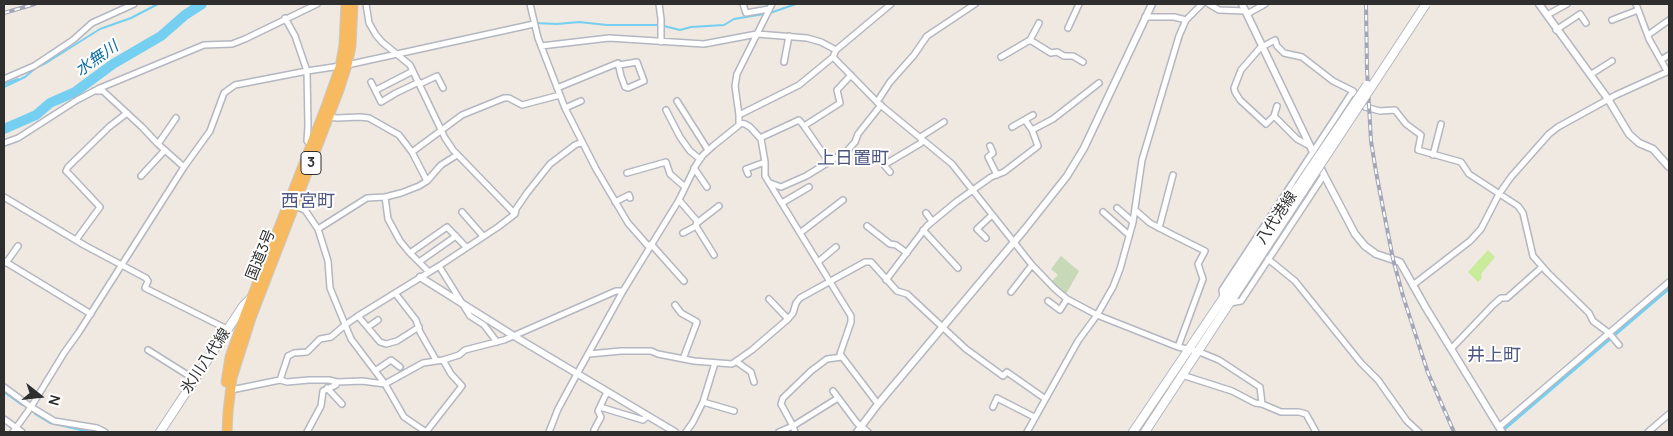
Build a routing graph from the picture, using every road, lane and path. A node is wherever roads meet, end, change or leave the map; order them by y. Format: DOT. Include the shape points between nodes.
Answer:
graph roads {
  1 [pos="134,4"];
  2 [pos="317,4"];
  3 [pos="346,4"];
  4 [pos="353,4"];
  5 [pos="366,4"];
  6 [pos="530,4"];
  7 [pos="659,4"];
  8 [pos="742,4"];
  9 [pos="890,4"];
  10 [pos="975,4"];
  11 [pos="1079,4"];
  12 [pos="1152,4"];
  13 [pos="1202,4"];
  14 [pos="1209,4"];
  15 [pos="1242,4"];
  16 [pos="1265,4"];
  17 [pos="1421,4"];
  18 [pos="1426,4"];
  19 [pos="1539,4"];
  20 [pos="1567,4"];
  21 [pos="1636,4"];
  22 [pos="770,6"];
  23 [pos="1638,10"];
  24 [pos="1246,13"];
  25 [pos="1547,15"];
  26 [pos="285,18"];
  27 [pos="1145,18"];
  28 [pos="1186,20"];
  29 [pos="1612,20"];
  30 [pos="1669,20"];
  31 [pos="1586,23"];
  32 [pos="534,24"];
  33 [pos="1038,24"];
  34 [pos="1068,28"];
  35 [pos="1556,30"];
  36 [pos="757,34"];
  37 [pos="1648,35"];
  38 [pos="789,36"];
  39 [pos="1030,40"];
  40 [pos="661,42"];
  41 [pos="541,46"];
  42 [pos="1263,48"];
  43 [pos="836,50"];
  44 [pos="396,53"];
  45 [pos="1669,55"];
  46 [pos="833,57"];
  47 [pos="1001,57"];
  48 [pos="1661,60"];
  49 [pos="1612,61"];
  50 [pos="784,62"];
  51 [pos="1083,62"];
  52 [pos="619,65"];
  53 [pos="343,66"];
  54 [pos="307,71"];
  55 [pos="413,71"];
  56 [pos="1668,71"];
  57 [pos="851,75"];
  58 [pos="1590,75"];
  59 [pos="4,79"];
  60 [pos="371,82"];
  61 [pos="419,83"];
  62 [pos="1099,83"];
  63 [pos="443,88"];
  64 [pos="557,88"];
  65 [pos="376,90"];
  66 [pos="94,91"];
  67 [pos="1353,91"];
  68 [pos="560,95"];
  69 [pos="1608,99"];
  70 [pos="677,101"];
  71 [pos="581,102"];
  72 [pos="879,104"];
  73 [pos="1277,106"];
  74 [pos="565,108"];
  75 [pos="666,110"];
  76 [pos="127,113"];
  77 [pos="739,115"];
  78 [pos="1033,115"];
  79 [pos="1274,116"];
  80 [pos="328,117"];
  81 [pos="176,118"];
  82 [pos="1025,120"];
  83 [pos="944,122"];
  84 [pos="739,123"];
  85 [pos="1441,124"];
  86 [pos="804,126"];
  87 [pos="1012,127"];
  88 [pos="441,130"];
  89 [pos="1032,130"];
  90 [pos="760,138"];
  91 [pos="922,139"];
  92 [pos="4,143"];
  93 [pos="158,144"];
  94 [pos="310,144"];
  95 [pos="583,144"];
  96 [pos="990,146"];
  97 [pos="165,150"];
  98 [pos="708,150"];
  99 [pos="1313,150"];
  100 [pos="412,152"];
  101 [pos="457,154"];
  102 [pos="1432,155"];
  103 [pos="700,159"];
  104 [pos="765,162"];
  105 [pos="829,162"];
  106 [pos="1669,166"];
  107 [pos="184,167"];
  108 [pos="694,168"];
  109 [pos="890,172"];
  110 [pos="627,173"];
  111 [pos="748,174"];
  112 [pos="997,175"];
  113 [pos="1173,175"];
  114 [pos="1324,175"];
  115 [pos="141,176"];
  116 [pos="427,181"];
  117 [pos="770,183"];
  118 [pos="685,187"];
  119 [pos="707,187"];
  120 [pos="809,187"];
  121 [pos="1301,189"];
  122 [pos="973,191"];
  123 [pos="1499,194"];
  124 [pos="4,197"];
  125 [pos="385,197"];
  126 [pos="630,198"];
  127 [pos="679,200"];
  128 [pos="843,200"];
  129 [pos="616,202"];
  130 [pos="782,204"];
  131 [pos="292,205"];
  132 [pos="719,206"];
  133 [pos="1117,208"];
  134 [pos="1135,210"];
  135 [pos="462,212"];
  136 [pos="1103,212"];
  137 [pos="926,213"];
  138 [pos="515,214"];
  139 [pos="992,214"];
  140 [pos="932,221"];
  141 [pos="1133,222"];
  142 [pos="696,224"];
  143 [pos="867,226"];
  144 [pos="1160,228"];
  145 [pos="318,229"];
  146 [pos="923,230"];
  147 [pos="683,233"];
  148 [pos="800,233"];
  149 [pos="1129,234"];
  150 [pos="456,236"];
  151 [pos="483,236"];
  152 [pos="986,238"];
  153 [pos="76,240"];
  154 [pos="1014,242"];
  155 [pos="18,246"];
  156 [pos="650,246"];
  157 [pos="466,247"];
  158 [pos="836,247"];
  159 [pos="907,252"];
  160 [pos="410,253"];
  161 [pos="714,255"];
  162 [pos="1268,259"];
  163 [pos="5,262"];
  164 [pos="419,262"];
  165 [pos="818,262"];
  166 [pos="1032,265"];
  167 [pos="122,266"];
  168 [pos="439,266"];
  169 [pos="1542,267"];
  170 [pos="958,268"];
  171 [pos="429,272"];
  172 [pos="420,277"];
  173 [pos="886,280"];
  174 [pos="684,281"];
  175 [pos="830,282"];
  176 [pos="1669,282"];
  177 [pos="1412,286"];
  178 [pos="623,291"];
  179 [pos="1011,292"];
  180 [pos="395,293"];
  181 [pos="769,299"];
  182 [pos="1067,299"];
  183 [pos="1048,301"];
  184 [pos="1227,302"];
  185 [pos="463,304"];
  186 [pos="675,305"];
  187 [pos="91,314"];
  188 [pos="1097,315"];
  189 [pos="244,316"];
  190 [pos="358,316"];
  191 [pos="788,319"];
  192 [pos="378,320"];
  193 [pos="345,325"];
  194 [pos="419,327"];
  195 [pos="944,327"];
  196 [pos="368,328"];
  197 [pos="227,329"];
  198 [pos="1609,333"];
  199 [pos="514,336"];
  200 [pos="497,342"];
  201 [pos="1619,345"];
  202 [pos="1178,347"];
  203 [pos="1451,348"];
  204 [pos="148,350"];
  205 [pos="1188,350"];
  206 [pos="1197,351"];
  207 [pos="589,354"];
  208 [pos="842,357"];
  209 [pos="683,359"];
  210 [pos="436,360"];
  211 [pos="443,360"];
  212 [pos="737,362"];
  213 [pos="716,363"];
  214 [pos="400,368"];
  215 [pos="375,372"];
  216 [pos="578,374"];
  217 [pos="1182,375"];
  218 [pos="194,379"];
  219 [pos="280,380"];
  220 [pos="337,382"];
  221 [pos="754,382"];
  222 [pos="385,384"];
  223 [pos="4,387"];
  224 [pos="327,388"];
  225 [pos="230,390"];
  226 [pos="833,391"];
  227 [pos="607,392"];
  228 [pos="838,398"];
  229 [pos="1044,398"];
  230 [pos="703,402"];
  231 [pos="342,404"];
  232 [pos="878,404"];
  233 [pos="1262,404"];
  234 [pos="31,407"];
  235 [pos="600,407"];
  236 [pos="993,407"];
  237 [pos="734,412"];
  238 [pos="1669,414"];
  239 [pos="648,416"];
  240 [pos="1034,417"];
  241 [pos="4,419"];
  242 [pos="793,426"];
  243 [pos="862,426"];
  244 [pos="1500,429"];
  245 [pos="15,430"];
  246 [pos="594,430"];
  247 [pos="22,432"];
  248 [pos="105,432"];
  249 [pos="160,432"];
  250 [pos="221,432"];
  251 [pos="227,432"];
  252 [pos="307,432"];
  253 [pos="426,432"];
  254 [pos="549,432"];
  255 [pos="676,432"];
  256 [pos="686,432"];
  257 [pos="779,432"];
  258 [pos="795,432"];
  259 [pos="856,432"];
  260 [pos="868,432"];
  261 [pos="1026,432"];
  262 [pos="1133,432"];
  263 [pos="1145,432"];
  264 [pos="1316,432"];
  265 [pos="1419,432"];
  266 [pos="1648,432"];
  1 -- 59 [label="street" via="92,24 34,66"];
  2 -- 26 [label="street"];
  3 -- 53 [label="highway, 国道3号 / 3"];
  4 -- 53 [label="highway, 国道3号 / 3" via="351,46"];
  5 -- 44 [label="street" via="369,23 376,35"];
  6 -- 32 [label="street"];
  7 -- 40 [label="street"];
  8 -- 22 [label="street" via="746,13"];
  9 -- 43 [label="street"];
  10 -- 72 [label="street" via="927,36 890,82"];
  11 -- 34 [label="street"];
  12 -- 27 [label="street"];
  13 -- 28 [label="street"];
  14 -- 24 [label="street" via="1219,10"];
  15 -- 24 [label="street"];
  16 -- 24 [label="street"];
  17 -- 121 [label="main road, 八代港線, bridge"];
  18 -- 121 [label="main road, 八代港線, bridge"];
  19 -- 25 [label="street"];
  20 -- 25 [label="street"];
  21 -- 23 [label="street"];
  22 -- 36 [label="street"];
  23 -- 29 [label="street"];
  23 -- 37 [label="street"];
  24 -- 42 [label="street"];
  25 -- 35 [label="street"];
  26 -- 54 [label="street"];
  26 -- 66 [label="street" via="232,44 204,45"];
  27 -- 28 [label="street"];
  27 -- 154 [label="street" via="1076,162 1056,192"];
  28 -- 134 [label="street" via="1142,160"];
  30 -- 37 [label="street"];
  31 -- 35 [label="street" via="1580,14"];
  32 -- 41 [label="street"];
  32 -- 44 [label="street"];
  33 -- 39 [label="street"];
  35 -- 58 [label="street"];
  36 -- 38 [label="street"];
  36 -- 40 [label="street" via="704,44"];
  36 -- 77 [label="street" via="737,74 735,86"];
  37 -- 48 [label="street"];
  38 -- 43 [label="street" via="821,42"];
  38 -- 50 [label="street"];
  39 -- 47 [label="street"];
  39 -- 51 [label="street" via="1052,53 1073,56"];
  40 -- 41 [label="street" via="609,38"];
  41 -- 64 [label="street"];
  42 -- 67 [label="street" via="1275,40 1284,53 1302,57 1333,81"];
  42 -- 79 [label="street" via="1241,70 1234,88 1240,100 1266,124"];
  42 -- 99 [label="street"];
  43 -- 46 [label="street"];
  44 -- 53 [label="street"];
  44 -- 55 [label="street" via="410,64"];
  45 -- 48 [label="street"];
  46 -- 57 [label="street"];
  46 -- 77 [label="street" via="799,85"];
  48 -- 56 [label="street"];
  49 -- 58 [label="street"];
  52 -- 52 [label="street" via="625,87 644,81 637,62"];
  52 -- 64 [label="street"];
  53 -- 54 [label="street"];
  53 -- 80 [label="highway, 国道3号 / 3" via="339,90"];
  53 -- 94 [label="highway, 国道3号 / 3"];
  54 -- 94 [label="street" via="307,141"];
  54 -- 107 [label="street" via="235,85 224,93 210,131"];
  55 -- 61 [label="street"];
  55 -- 65 [label="street"];
  56 -- 69 [label="street"];
  57 -- 72 [label="street"];
  57 -- 86 [label="street" via="837,90 840,103"];
  58 -- 69 [label="street"];
  60 -- 65 [label="street"];
  61 -- 63 [label="street" via="437,76"];
  61 -- 65 [label="street" via="382,102"];
  61 -- 88 [label="street"];
  62 -- 89 [label="street" via="1053,119"];
  64 -- 68 [label="street"];
  66 -- 76 [label="street" via="103,92"];
  66 -- 92 [label="street" via="18,138"];
  67 -- 99 [label="street"];
  67 -- 102 [label="street" via="1365,107 1395,110 1421,135 1418,150"];
  68 -- 74 [label="street"];
  68 -- 88 [label="street" via="522,105 509,98 498,100 462,115"];
  69 -- 106 [label="street" via="1629,134"];
  69 -- 123 [label="street" via="1549,134"];
  70 -- 98 [label="street"];
  71 -- 74 [label="street"];
  72 -- 91 [label="street"];
  72 -- 105 [label="street" via="855,142"];
  73 -- 79 [label="street"];
  74 -- 95 [label="street"];
  75 -- 103 [label="street" via="680,137"];
  76 -- 93 [label="street"];
  76 -- 153 [label="street" via="66,171 100,207"];
  77 -- 84 [label="street"];
  78 -- 82 [label="street"];
  79 -- 99 [label="street"];
  80 -- 100 [label="street" via="369,118 399,135"];
  80 -- 131 [label="highway, 国道3号 / 3"];
  81 -- 93 [label="street"];
  82 -- 87 [label="street"];
  82 -- 89 [label="street"];
  83 -- 91 [label="street"];
  84 -- 90 [label="street" via="750,127"];
  84 -- 98 [label="street"];
  85 -- 102 [label="street"];
  86 -- 90 [label="street" via="799,120"];
  86 -- 105 [label="street"];
  88 -- 100 [label="street"];
  88 -- 101 [label="street"];
  89 -- 112 [label="street" via="1038,146"];
  90 -- 104 [label="street"];
  91 -- 109 [label="street" via="921,143 884,165"];
  91 -- 122 [label="street" via="952,164"];
  93 -- 97 [label="street"];
  94 -- 131 [label="highway, 国道3号 / 3"];
  95 -- 129 [label="street"];
  95 -- 138 [label="street" via="575,145 550,164"];
  96 -- 112 [label="street" via="993,153 988,156"];
  97 -- 107 [label="street"];
  97 -- 115 [label="street"];
  98 -- 103 [label="street"];
  99 -- 114 [label="street"];
  99 -- 184 [label="street" via="1222,290"];
  100 -- 116 [label="street"];
  101 -- 116 [label="street" via="441,165"];
  101 -- 138 [label="street"];
  102 -- 123 [label="street" via="1461,162 1468,174"];
  103 -- 108 [label="street"];
  104 -- 111 [label="street" via="746,169"];
  104 -- 117 [label="street" via="765,176"];
  105 -- 117 [label="street" via="782,187"];
  107 -- 167 [label="street"];
  108 -- 118 [label="street"];
  108 -- 119 [label="street"];
  110 -- 118 [label="street" via="666,162 670,174"];
  112 -- 122 [label="street"];
  113 -- 144 [label="street"];
  114 -- 162 [label="street"];
  114 -- 177 [label="street" via="1355,234 1376,254 1400,262"];
  116 -- 125 [label="street"];
  117 -- 130 [label="street"];
  118 -- 127 [label="street"];
  120 -- 130 [label="street"];
  121 -- 184 [label="main road, 八代港線"];
  122 -- 139 [label="street"];
  122 -- 140 [label="street"];
  123 -- 169 [label="street" via="1518,206 1523,214 1533,256"];
  123 -- 177 [label="street" via="1481,229 1470,241"];
  124 -- 153 [label="street"];
  125 -- 145 [label="street" via="367,198"];
  125 -- 160 [label="street" via="388,219"];
  126 -- 129 [label="street" via="629,195"];
  127 -- 142 [label="street" via="697,221"];
  127 -- 156 [label="street"];
  128 -- 148 [label="street"];
  129 -- 156 [label="street" via="628,224"];
  130 -- 148 [label="street"];
  131 -- 145 [label="street" via="305,210"];
  131 -- 189 [label="highway, 国道3号 / 3" via="255,298"];
  132 -- 142 [label="street"];
  133 -- 141 [label="street"];
  134 -- 141 [label="street"];
  134 -- 144 [label="street"];
  135 -- 151 [label="street"];
  136 -- 149 [label="street"];
  137 -- 140 [label="street"];
  138 -- 151 [label="street"];
  139 -- 152 [label="street" via="978,229"];
  139 -- 154 [label="street"];
  140 -- 146 [label="street"];
  141 -- 149 [label="street"];
  142 -- 147 [label="street"];
  142 -- 161 [label="street"];
  143 -- 159 [label="street" via="890,244"];
  144 -- 202 [label="street" via="1205,250 1198,264 1203,279"];
  145 -- 193 [label="street" via="328,261 330,288"];
  146 -- 159 [label="street"];
  146 -- 170 [label="street"];
  148 -- 165 [label="street"];
  149 -- 188 [label="street" via="1113,287"];
  150 -- 157 [label="street"];
  150 -- 160 [label="street" via="447,227"];
  150 -- 164 [label="street"];
  151 -- 157 [label="street"];
  153 -- 167 [label="street"];
  154 -- 166 [label="street"];
  154 -- 195 [label="street"];
  155 -- 163 [label="street"];
  156 -- 174 [label="street"];
  156 -- 178 [label="street"];
  157 -- 168 [label="street"];
  158 -- 165 [label="street"];
  159 -- 173 [label="street"];
  160 -- 164 [label="street"];
  162 -- 184 [label="street" via="1241,301"];
  162 -- 265 [label="street" via="1294,281"];
  163 -- 187 [label="street"];
  164 -- 171 [label="street"];
  165 -- 175 [label="street"];
  166 -- 179 [label="street"];
  166 -- 182 [label="street"];
  167 -- 187 [label="street"];
  167 -- 197 [label="street" via="146,278 145,288"];
  168 -- 171 [label="street"];
  168 -- 185 [label="street"];
  169 -- 198 [label="street" via="1589,313 1593,321"];
  169 -- 203 [label="street" via="1507,298 1501,298 1493,305"];
  171 -- 172 [label="street"];
  172 -- 180 [label="street"];
  172 -- 185 [label="street"];
  173 -- 175 [label="street" via="871,262 865,262"];
  173 -- 195 [label="street"];
  175 -- 191 [label="street" via="800,298"];
  175 -- 208 [label="street" via="851,316 840,354"];
  176 -- 198 [label="street"];
  177 -- 203 [label="street"];
  178 -- 199 [label="street" via="616,291"];
  178 -- 207 [label="street"];
  180 -- 190 [label="street"];
  180 -- 194 [label="street"];
  181 -- 191 [label="street"];
  182 -- 183 [label="street" via="1060,310"];
  182 -- 188 [label="street"];
  184 -- 205 [label="main road, 八代港線"];
  184 -- 206 [label="main road, 八代港線"];
  185 -- 199 [label="street"];
  185 -- 200 [label="street" via="470,316 484,325"];
  186 -- 209 [label="street" via="681,313 697,322"];
  187 -- 234 [label="street"];
  188 -- 202 [label="street"];
  188 -- 229 [label="street"];
  189 -- 197 [label="main road, 氷川八代線"];
  189 -- 225 [label="highway, 国道3号 / 3"];
  189 -- 250 [label="highway, 国道3号 / 3" via="230,357"];
  190 -- 193 [label="street"];
  190 -- 196 [label="street"];
  191 -- 212 [label="street"];
  192 -- 196 [label="street"];
  193 -- 215 [label="street"];
  193 -- 219 [label="street" via="331,337 320,339 307,352 288,356"];
  194 -- 196 [label="street" via="386,344"];
  194 -- 210 [label="street"];
  195 -- 229 [label="street" via="966,349 1003,376 1007,372"];
  195 -- 232 [label="street"];
  197 -- 218 [label="main road, 氷川八代線"];
  198 -- 201 [label="street"];
  198 -- 244 [label="street"];
  199 -- 200 [label="street"];
  199 -- 216 [label="street"];
  200 -- 211 [label="street" via="465,350"];
  202 -- 205 [label="street"];
  203 -- 244 [label="street"];
  204 -- 218 [label="street"];
  205 -- 206 [label="street"];
  205 -- 262 [label="main road, 八代港線"];
  206 -- 217 [label="main road, 八代港線"];
  206 -- 233 [label="street" via="1256,383 1260,387"];
  207 -- 209 [label="street" via="651,351"];
  207 -- 216 [label="street"];
  208 -- 232 [label="street"];
  208 -- 242 [label="street" via="827,360 811,371 783,398 781,404"];
  209 -- 213 [label="street"];
  210 -- 211 [label="street"];
  210 -- 222 [label="street" via="423,363"];
  211 -- 253 [label="street" via="450,374 462,386"];
  212 -- 213 [label="street"];
  212 -- 221 [label="street" via="751,372"];
  213 -- 230 [label="street"];
  214 -- 215 [label="street" via="391,360"];
  215 -- 222 [label="street"];
  216 -- 227 [label="street"];
  216 -- 254 [label="street"];
  217 -- 233 [label="street"];
  217 -- 263 [label="main road, 八代港線"];
  218 -- 249 [label="main road, 氷川八代線"];
  219 -- 220 [label="street"];
  219 -- 225 [label="street"];
  220 -- 222 [label="street"];
  220 -- 224 [label="street"];
  222 -- 253 [label="street" via="404,417"];
  223 -- 234 [label="street"];
  224 -- 231 [label="street"];
  224 -- 252 [label="street"];
  225 -- 251 [label="highway, 国道3号 / 3"];
  226 -- 228 [label="street"];
  227 -- 235 [label="street"];
  227 -- 239 [label="street"];
  228 -- 242 [label="street"];
  228 -- 243 [label="street"];
  229 -- 240 [label="street"];
  230 -- 237 [label="street"];
  230 -- 256 [label="street"];
  232 -- 243 [label="street"];
  233 -- 264 [label="street" via="1281,412 1306,414"];
  234 -- 245 [label="street"];
  234 -- 248 [label="street" via="54,421"];
  235 -- 239 [label="street" via="643,420"];
  235 -- 246 [label="street" via="601,417"];
  236 -- 240 [label="street" via="997,398"];
  238 -- 266 [label="street"];
  239 -- 255 [label="street"];
  240 -- 261 [label="street"];
  241 -- 245 [label="street"];
  242 -- 257 [label="street"];
  242 -- 258 [label="street"];
  243 -- 259 [label="street"];
  243 -- 260 [label="street"];
  245 -- 247 [label="street"];
}
